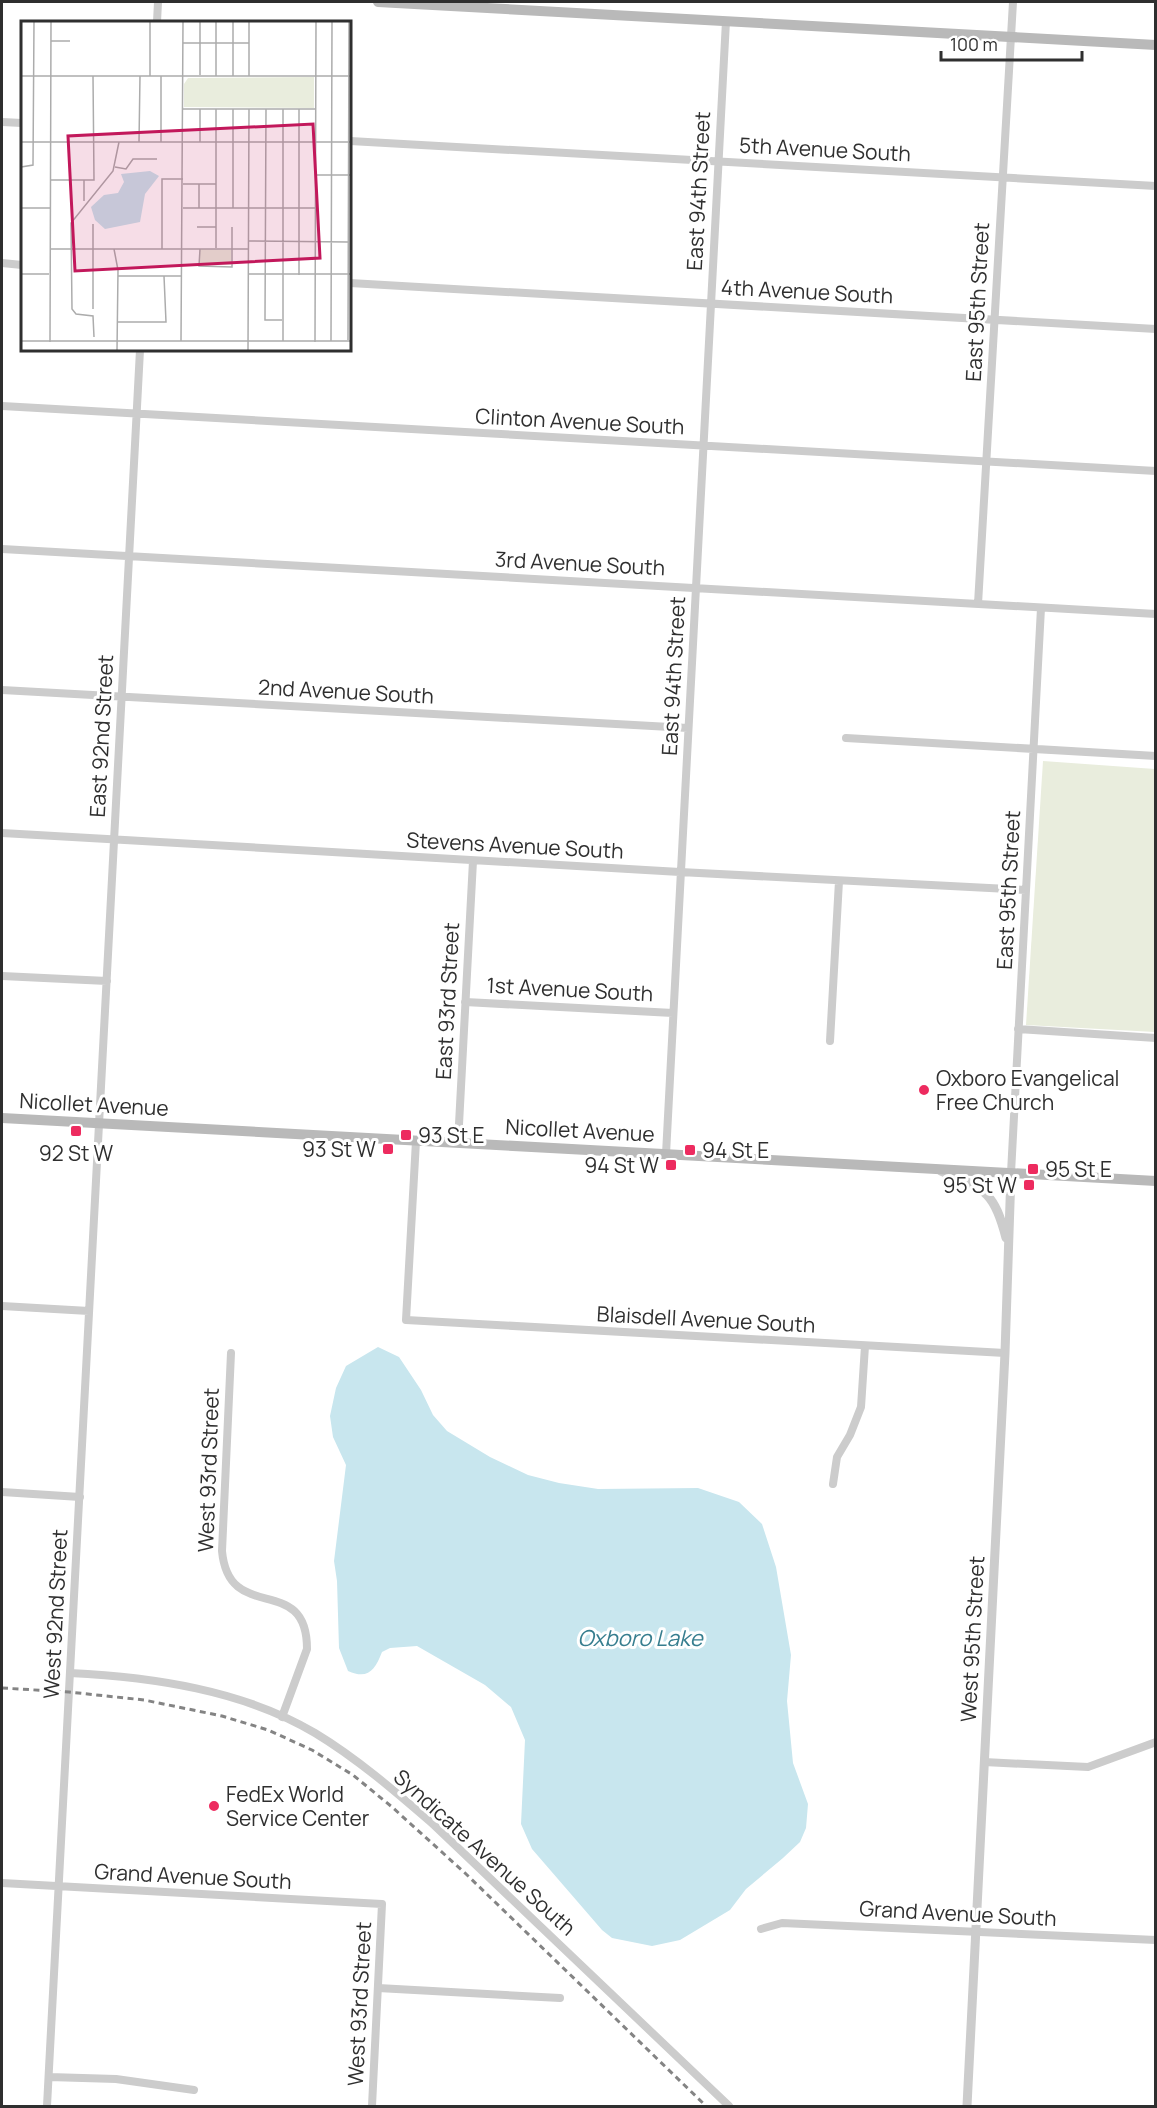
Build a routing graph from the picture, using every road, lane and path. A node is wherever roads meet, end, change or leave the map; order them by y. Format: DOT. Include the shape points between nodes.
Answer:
graph roads {
  1 [pos="158,2"];
  2 [pos="378,2"];
  3 [pos="1013,2"];
  4 [pos="443,3"];
  5 [pos="157,21"];
  6 [pos="726,21"];
  7 [pos="1011,38"];
  8 [pos="1155,45"];
  9 [pos="2,122"];
  10 [pos="21,123"];
  11 [pos="351,141"];
  12 [pos="718,161"];
  13 [pos="1002,177"];
  14 [pos="1155,186"];
  15 [pos="2,263"];
  16 [pos="21,265"];
  17 [pos="351,283"];
  18 [pos="710,303"];
  19 [pos="994,320"];
  20 [pos="1155,329"];
  21 [pos="140,351"];
  22 [pos="2,406"];
  23 [pos="136,414"];
  24 [pos="703,446"];
  25 [pos="986,461"];
  26 [pos="1155,471"];
  27 [pos="2,549"];
  28 [pos="129,556"];
  29 [pos="695,587"];
  30 [pos="978,604"];
  31 [pos="1041,608"];
  32 [pos="1155,614"];
  33 [pos="2,690"];
  34 [pos="122,696"];
  35 [pos="688,728"];
  36 [pos="846,738"];
  37 [pos="1034,749"];
  38 [pos="1155,756"];
  39 [pos="2,833"];
  40 [pos="114,839"];
  41 [pos="473,861"];
  42 [pos="680,872"];
  43 [pos="839,881"];
  44 [pos="1026,890"];
  45 [pos="2,976"];
  46 [pos="106,981"];
  47 [pos="465,1002"];
  48 [pos="673,1013"];
  49 [pos="1018,1029"];
  50 [pos="1155,1038"];
  51 [pos="830,1041"];
  52 [pos="2,1118"];
  53 [pos="98,1124"];
  54 [pos="416,1141"];
  55 [pos="458,1143"];
  56 [pos="666,1154"];
  57 [pos="936,1169"];
  58 [pos="1011,1173"];
  59 [pos="1155,1181"];
  60 [pos="1009,1251"];
  61 [pos="2,1306"];
  62 [pos="89,1311"];
  63 [pos="865,1346"];
  64 [pos="231,1353"];
  65 [pos="1005,1353"];
  66 [pos="833,1484"];
  67 [pos="2,1492"];
  68 [pos="80,1497"];
  69 [pos="70,1673"];
  70 [pos="282,1717"];
  71 [pos="1155,1742"];
  72 [pos="984,1762"];
  73 [pos="2,1883"];
  74 [pos="59,1886"];
  75 [pos="382,1904"];
  76 [pos="761,1929"];
  77 [pos="975,1932"];
  78 [pos="1155,1940"];
  79 [pos="378,1988"];
  80 [pos="560,1998"];
  81 [pos="49,2076"];
  82 [pos="194,2090"];
  83 [pos="47,2106"];
  84 [pos="372,2106"];
  85 [pos="729,2106"];
  86 [pos="967,2106"];
  1 -- 5 [label="street"];
  2 -- 4 [label="main road"];
  3 -- 7 [label="street, East 95th Street"];
  4 -- 6 [label="main road"];
  6 -- 7 [label="main road"];
  6 -- 12 [label="street, East 94th Street"];
  7 -- 8 [label="main road"];
  7 -- 13 [label="street, East 95th Street"];
  9 -- 10 [label="street"];
  11 -- 12 [label="street, 5th Avenue South"];
  12 -- 13 [label="street, 5th Avenue South"];
  12 -- 18 [label="street, East 94th Street"];
  13 -- 14 [label="street, 5th Avenue South"];
  13 -- 19 [label="street, East 95th Street"];
  15 -- 16 [label="street"];
  17 -- 18 [label="street, 4th Avenue South"];
  18 -- 19 [label="street, 4th Avenue South"];
  18 -- 24 [label="street, East 94th Street"];
  19 -- 20 [label="street, 4th Avenue South"];
  19 -- 25 [label="street, East 95th Street"];
  21 -- 23 [label="street, East 92nd Street"];
  22 -- 23 [label="street, Clinton Avenue South"];
  23 -- 24 [label="street, Clinton Avenue South"];
  23 -- 28 [label="street, East 92nd Street"];
  24 -- 25 [label="street, Clinton Avenue South"];
  24 -- 29 [label="street, East 94th Street"];
  25 -- 26 [label="street, Clinton Avenue South"];
  25 -- 30 [label="street, East 95th Street"];
  27 -- 28 [label="street, 3rd Avenue South"];
  28 -- 29 [label="street, 3rd Avenue South"];
  28 -- 34 [label="street, East 92nd Street"];
  29 -- 30 [label="street, 3rd Avenue South"];
  29 -- 35 [label="street, East 94th Street"];
  30 -- 31 [label="street, 3rd Avenue South"];
  31 -- 32 [label="street, 3rd Avenue South"];
  31 -- 37 [label="street, East 95th Street"];
  33 -- 34 [label="street, 2nd Avenue South"];
  34 -- 35 [label="street, 2nd Avenue South"];
  34 -- 40 [label="street, East 92nd Street"];
  35 -- 42 [label="street, East 94th Street"];
  36 -- 37 [label="street"];
  37 -- 38 [label="street"];
  37 -- 44 [label="street, East 95th Street"];
  39 -- 40 [label="street, Stevens Avenue South"];
  40 -- 41 [label="street, Stevens Avenue South"];
  40 -- 46 [label="street, East 92nd Street"];
  41 -- 42 [label="street, Stevens Avenue South"];
  41 -- 47 [label="street, East 93rd Street"];
  42 -- 43 [label="street, Stevens Avenue South"];
  42 -- 48 [label="street, East 94th Street"];
  43 -- 44 [label="street, Stevens Avenue South"];
  43 -- 51 [label="street"];
  44 -- 49 [label="street, East 95th Street"];
  45 -- 46 [label="street"];
  46 -- 53 [label="street, East 92nd Street"];
  47 -- 48 [label="street, 1st Avenue South"];
  47 -- 55 [label="street, East 93rd Street"];
  48 -- 56 [label="street, East 94th Street"];
  49 -- 50 [label="street"];
  49 -- 58 [label="street, East 95th Street"];
  52 -- 53 [label="main road, Nicollet Avenue"];
  53 -- 54 [label="main road, Nicollet Avenue"];
  53 -- 62 [label="street, West 92nd Street"];
  54 -- 55 [label="main road, Nicollet Avenue"];
  54 -- 63 [label="street, Blaisdell Avenue South" via="406,1320"];
  55 -- 56 [label="main road, Nicollet Avenue"];
  56 -- 57 [label="main road, Nicollet Avenue"];
  57 -- 58 [label="main road, Nicollet Avenue"];
  57 -- 60 [label="street" via="976,1186 994,1202"];
  58 -- 59 [label="main road, Nicollet Avenue"];
  58 -- 60 [label="street, West 95th Street"];
  60 -- 65 [label="street, West 95th Street"];
  61 -- 62 [label="street"];
  62 -- 68 [label="street, West 92nd Street"];
  63 -- 65 [label="street, Blaisdell Avenue South"];
  63 -- 66 [label="street" via="861,1407 837,1457"];
  64 -- 70 [label="street, West 93rd Street" via="223,1563 233,1584 254,1596 278,1600 298,1614 304,1624 307,1648"];
  65 -- 72 [label="street, West 95th Street"];
  67 -- 68 [label="street"];
  68 -- 69 [label="street, West 92nd Street"];
  69 -- 70 [label="street, Syndicate Avenue South" via="163,1681"];
  69 -- 74 [label="street, West 92nd Street"];
  70 -- 85 [label="street, Syndicate Avenue South" via="317,1734 399,1794"];
  71 -- 72 [label="street" via="1088,1767"];
  72 -- 77 [label="street, West 95th Street"];
  73 -- 74 [label="street, Grand Avenue South"];
  74 -- 75 [label="street, Grand Avenue South"];
  74 -- 81 [label="street, West 92nd Street"];
  75 -- 79 [label="street, West 93rd Street"];
  76 -- 77 [label="street, Grand Avenue South" via="782,1923"];
  77 -- 78 [label="street, Grand Avenue South"];
  77 -- 86 [label="street, West 95th Street"];
  79 -- 80 [label="street"];
  79 -- 84 [label="street, West 93rd Street"];
  81 -- 82 [label="street" via="116,2079"];
  81 -- 83 [label="street, West 92nd Street"];
}
